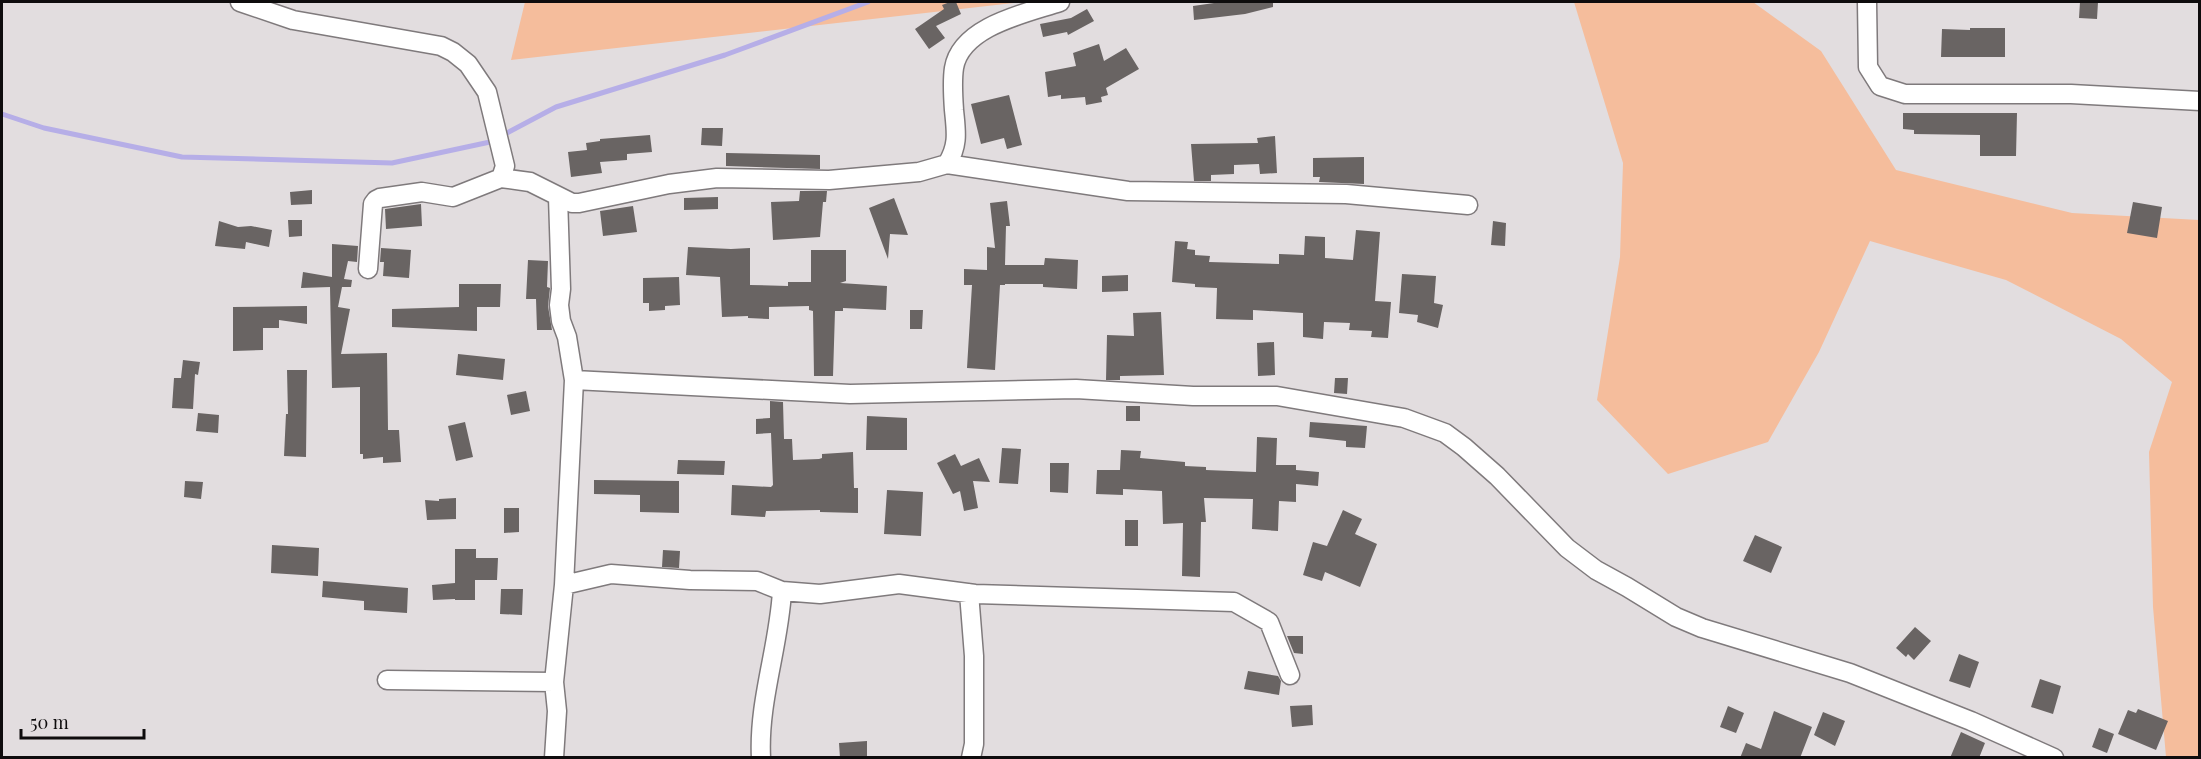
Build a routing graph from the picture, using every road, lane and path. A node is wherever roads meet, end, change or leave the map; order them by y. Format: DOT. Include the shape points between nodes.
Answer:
graph roads {
  1 [pos="240,2"];
  2 [pos="1060,2"];
  3 [pos="1867,2"];
  4 [pos="2199,101"];
  5 [pos="947,164"];
  6 [pos="501,178"];
  7 [pos="558,197"];
  8 [pos="1468,205"];
  9 [pos="368,268"];
  10 [pos="574,380"];
  11 [pos="564,585"];
  12 [pos="782,591"];
  13 [pos="969,593"];
  14 [pos="1290,675"];
  15 [pos="387,680"];
  16 [pos="554,682"];
  17 [pos="554,758"];
  18 [pos="761,758"];
  19 [pos="971,758"];
  20 [pos="2054,758"];
  1 -- 6 [label="street" via="293,20 441,46 453,52 468,64 487,92 505,166"];
  2 -- 5 [label="street" via="999,22 974,36 960,53 953,84 957,142"];
  3 -- 4 [label="street" via="1868,67 1880,86 1905,94 2071,94"];
  5 -- 7 [label="street" via="920,172 829,180 717,178 579,203"];
  5 -- 8 [label="street" via="1128,191 1346,194"];
  6 -- 7 [label="street" via="530,182"];
  6 -- 9 [label="street" via="453,197 422,192 376,200"];
  7 -- 10 [label="street" via="559,305"];
  10 -- 11 [label="street"];
  10 -- 20 [label="street" via="850,394 1076,389 1277,396 1404,418 1444,433 1464,447 1567,549 1676,617 1850,673"];
  11 -- 12 [label="street" via="611,573 757,581"];
  11 -- 16 [label="street"];
  12 -- 13 [label="street" via="820,594 899,584"];
  12 -- 18 [label="street" via="760,728"];
  13 -- 14 [label="street" via="1234,602 1269,622"];
  13 -- 19 [label="street" via="974,656"];
  15 -- 16 [label="street"];
  16 -- 17 [label="street"];
}
